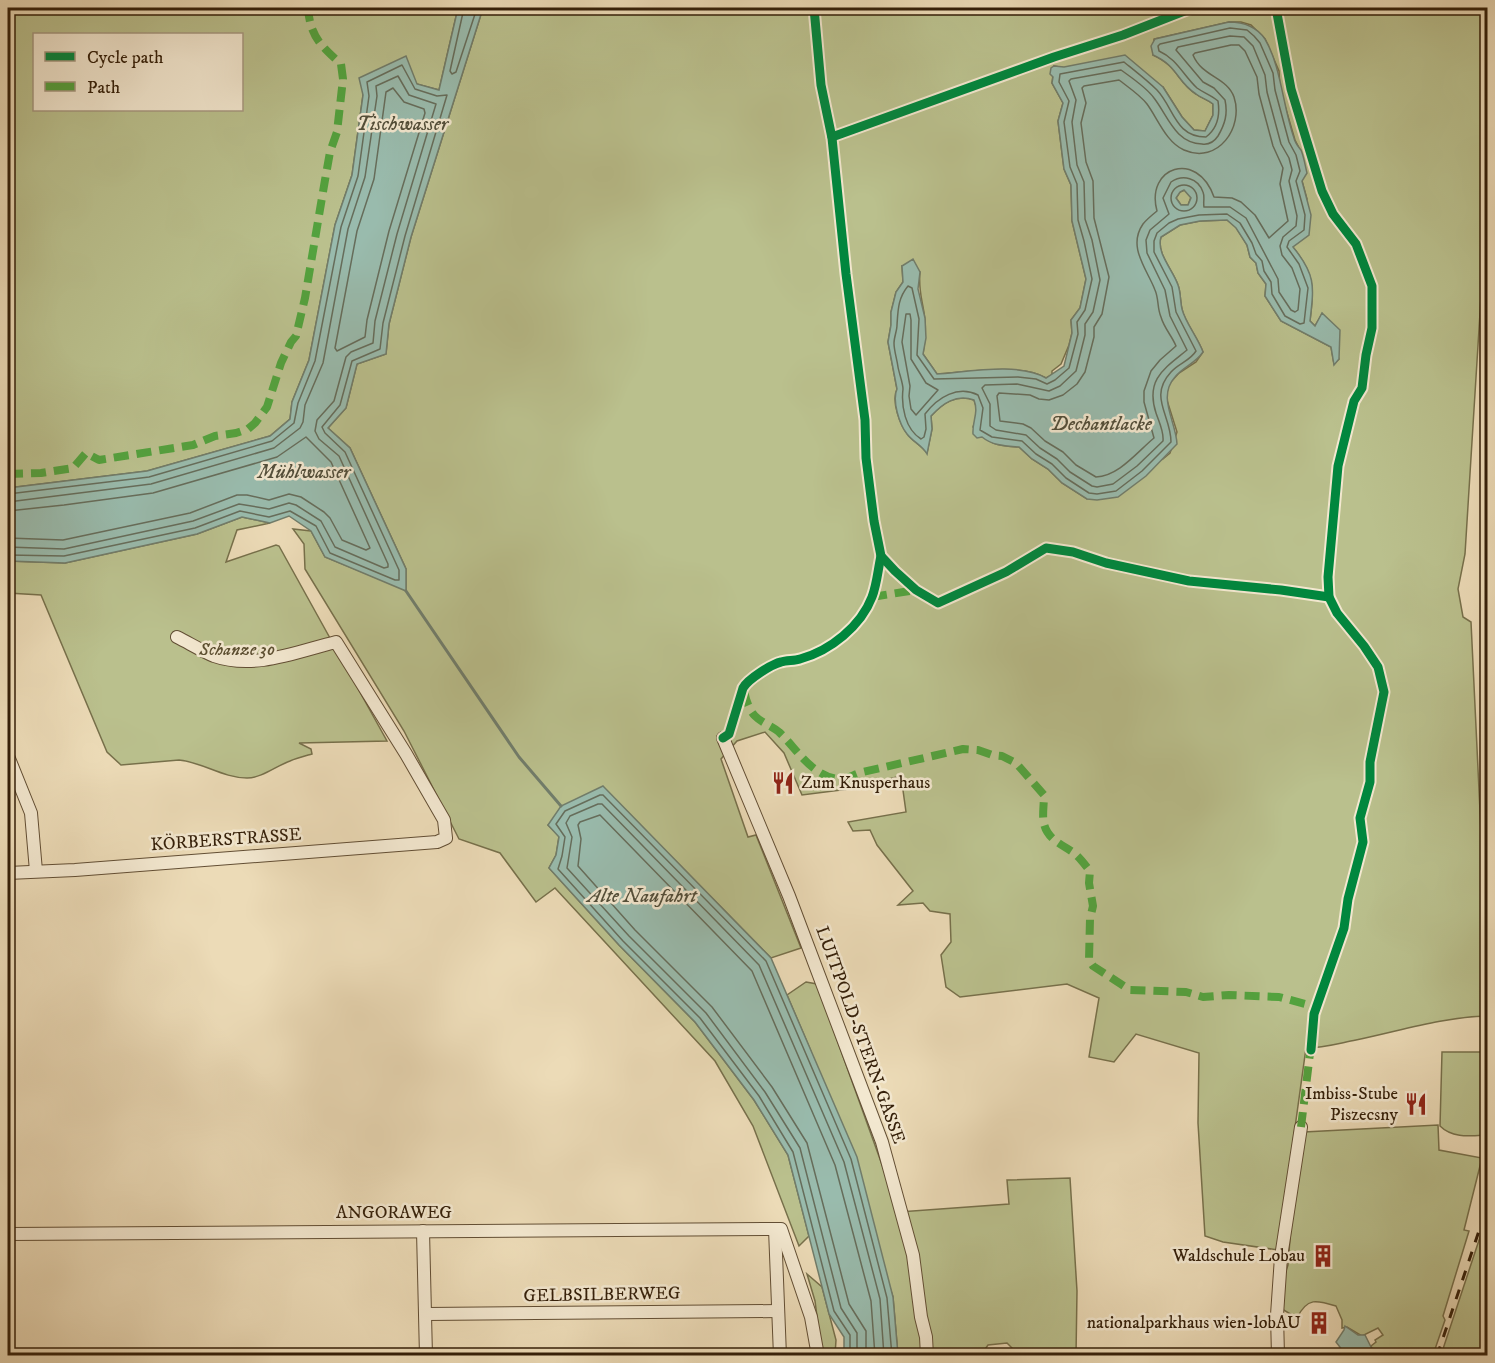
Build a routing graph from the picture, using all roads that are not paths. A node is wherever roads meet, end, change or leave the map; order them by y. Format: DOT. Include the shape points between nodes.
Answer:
graph roads {
  1 [pos="177,637"];
  2 [pos="723,738"];
  3 [pos="8,756"];
  4 [pos="36,871"];
  5 [pos="8,873"];
  6 [pos="1300,1127"];
  7 [pos="778,1229"];
  8 [pos="423,1231"];
  9 [pos="8,1234"];
  10 [pos="778,1311"];
  11 [pos="426,1314"];
  12 [pos="426,1356"];
  13 [pos="780,1356"];
  14 [pos="818,1356"];
  15 [pos="927,1356"];
  16 [pos="1278,1356"];
  1 -- 4 [label="street, KÖRBERSTRASSE" via="213,656 253,663 336,642 444,820 446,837 437,842"];
  2 -- 15 [label="street, LUITPOLD-STERN-GASSE" via="789,896 882,1142 913,1256"];
  3 -- 4 [label="street" via="31,813"];
  4 -- 5 [label="street, KÖRBERSTRASSE"];
  6 -- 16 [label="street" via="1281,1257"];
  7 -- 8 [label="street, ANGORAWEG"];
  7 -- 10 [label="street"];
  7 -- 14 [label="street" via="811,1317"];
  8 -- 9 [label="street, ANGORAWEG"];
  8 -- 11 [label="street"];
  10 -- 11 [label="street, GELBSILBERWEG"];
  10 -- 13 [label="street"];
  11 -- 12 [label="street"];
}
